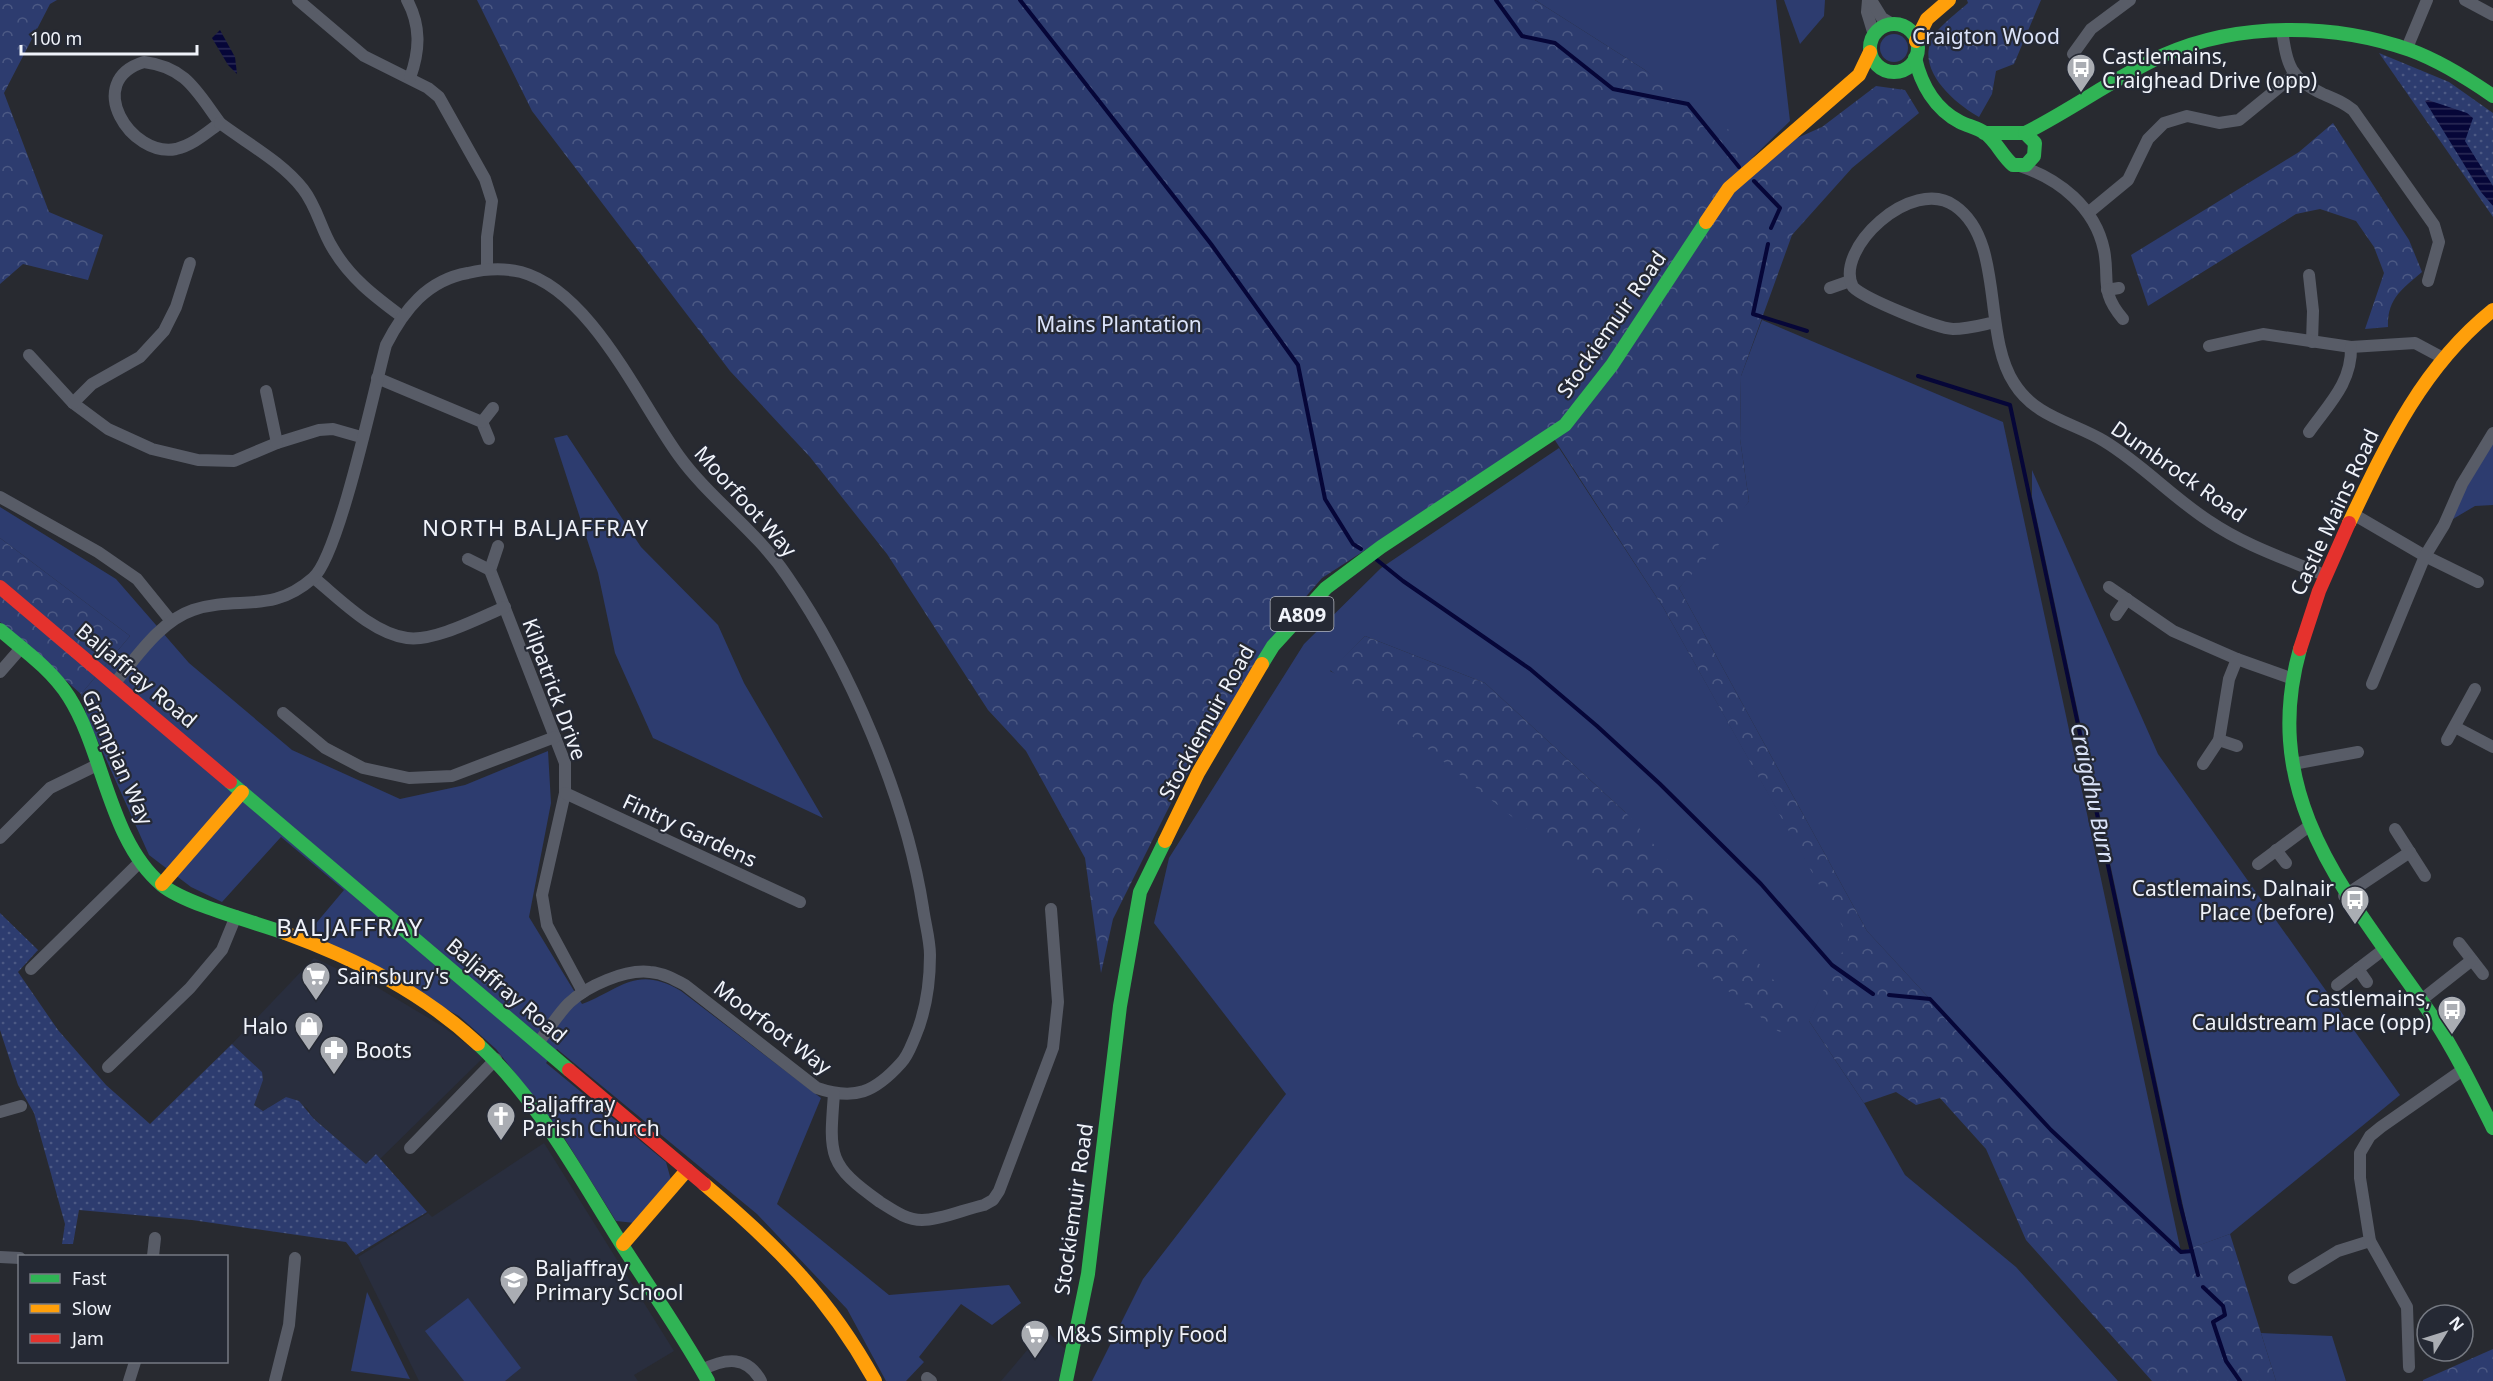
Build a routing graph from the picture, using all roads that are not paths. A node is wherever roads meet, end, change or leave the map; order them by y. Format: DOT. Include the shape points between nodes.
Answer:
graph roads {
  1 [pos="298,0"];
  2 [pos="407,0"];
  3 [pos="1869,0"];
  4 [pos="1949,0"];
  5 [pos="2130,0"];
  6 [pos="2427,0"];
  7 [pos="2465,0"];
  8 [pos="2493,15"];
  9 [pos="1926,19"];
  10 [pos="1896,25"];
  11 [pos="2282,30"];
  12 [pos="1874,35"];
  13 [pos="1916,41"];
  14 [pos="2407,48"];
  15 [pos="1870,52"];
  16 [pos="2073,54"];
  17 [pos="1915,58"];
  18 [pos="1884,70"];
  19 [pos="1903,70"];
  20 [pos="1859,75"];
  21 [pos="2294,75"];
  22 [pos="1918,77"];
  23 [pos="410,78"];
  24 [pos="2493,96"];
  25 [pos="220,123"];
  26 [pos="1984,133"];
  27 [pos="2026,142"];
  28 [pos="2002,150"];
  29 [pos="2020,166"];
  30 [pos="2044,175"];
  31 [pos="2088,213"];
  32 [pos="190,263"];
  33 [pos="487,269"];
  34 [pos="2309,275"];
  35 [pos="1850,281"];
  36 [pos="2428,281"];
  37 [pos="1830,288"];
  38 [pos="2493,310"];
  39 [pos="400,316"];
  40 [pos="2123,318"];
  41 [pos="1995,322"];
  42 [pos="2312,342"];
  43 [pos="2209,346"];
  44 [pos="2351,347"];
  45 [pos="29,355"];
  46 [pos="2443,358"];
  47 [pos="378,378"];
  48 [pos="266,391"];
  49 [pos="73,403"];
  50 [pos="493,408"];
  51 [pos="482,422"];
  52 [pos="2309,432"];
  53 [pos="2493,433"];
  54 [pos="362,437"];
  55 [pos="489,439"];
  56 [pos="277,443"];
  57 [pos="0,497"];
  58 [pos="2353,514"];
  59 [pos="498,546"];
  60 [pos="2425,556"];
  61 [pos="468,559"];
  62 [pos="490,570"];
  63 [pos="2324,575"];
  64 [pos="314,578"];
  65 [pos="2478,582"];
  66 [pos="0,587"];
  67 [pos="2109,587"];
  68 [pos="2127,599"];
  69 [pos="505,607"];
  70 [pos="2116,615"];
  71 [pos="171,621"];
  72 [pos="0,630"];
  73 [pos="21,648"];
  74 [pos="2237,659"];
  75 [pos="0,672"];
  76 [pos="2293,679"];
  77 [pos="114,684"];
  78 [pos="2373,684"];
  79 [pos="2475,689"];
  80 [pos="283,713"];
  81 [pos="2455,727"];
  82 [pos="555,737"];
  83 [pos="2219,740"];
  84 [pos="2447,740"];
  85 [pos="2237,746"];
  86 [pos="2493,747"];
  87 [pos="2358,752"];
  88 [pos="2203,764"];
  89 [pos="2294,764"];
  90 [pos="97,765"];
  91 [pos="242,792"];
  92 [pos="565,793"];
  93 [pos="2308,827"];
  94 [pos="2395,829"];
  95 [pos="0,838"];
  96 [pos="2276,850"];
  97 [pos="2410,852"];
  98 [pos="141,861"];
  99 [pos="2286,863"];
  100 [pos="2258,864"];
  101 [pos="2425,876"];
  102 [pos="162,884"];
  103 [pos="2344,896"];
  104 [pos="800,902"];
  105 [pos="1051,909"];
  106 [pos="236,916"];
  107 [pos="2459,944"];
  108 [pos="2383,950"];
  109 [pos="2472,960"];
  110 [pos="30,969"];
  111 [pos="2358,969"];
  112 [pos="2483,974"];
  113 [pos="2367,982"];
  114 [pos="2337,985"];
  115 [pos="584,992"];
  116 [pos="2420,1001"];
  117 [pos="537,1044"];
  118 [pos="496,1059"];
  119 [pos="108,1068"];
  120 [pos="2463,1070"];
  121 [pos="834,1094"];
  122 [pos="21,1106"];
  123 [pos="0,1112"];
  124 [pos="2493,1128"];
  125 [pos="410,1148"];
  126 [pos="687,1170"];
  127 [pos="155,1238"];
  128 [pos="2370,1241"];
  129 [pos="623,1244"];
  130 [pos="153,1255"];
  131 [pos="0,1257"];
  132 [pos="18,1257"];
  133 [pos="295,1258"];
  134 [pos="2294,1278"];
  135 [pos="135,1363"];
  136 [pos="2409,1367"];
  137 [pos="705,1376"];
  138 [pos="129,1381"];
  139 [pos="275,1381"];
  140 [pos="761,1381"];
  141 [pos="875,1381"];
  142 [pos="1066,1381"];
  1 -- 23 [label="street" via="364,56"];
  2 -- 23 [label="street" via="416,17 419,53"];
  3 -- 10 [label="street"];
  3 -- 12 [label="street" via="1867,12"];
  4 -- 9 [label="main road"];
  5 -- 16 [label="street" via="2091,29"];
  6 -- 14 [label="street"];
  7 -- 8 [label="street"];
  9 -- 10 [label="main road"];
  9 -- 13 [label="main road"];
  10 -- 12 [label="main road"];
  10 -- 13 [label="main road" via="1910,31"];
  11 -- 14 [label="main road" via="2320,29"];
  11 -- 21 [label="street"];
  11 -- 27 [label="main road" via="2223,36 2163,55 2047,123"];
  12 -- 15 [label="main road"];
  13 -- 17 [label="main road"];
  14 -- 24 [label="main road" via="2446,66"];
  15 -- 18 [label="main road"];
  15 -- 20 [label="main road, Stockiemuir Road / A809"];
  17 -- 19 [label="main road"];
  17 -- 22 [label="main road"];
  18 -- 19 [label="main road"];
  18 -- 20 [label="main road, Stockiemuir Road / A809"];
  19 -- 22 [label="main road"];
  20 -- 142 [label="main road, Stockiemuir Road / A809" via="1729,188 1612,365 1566,425 1335,581 1273,646 1198,773 1140,892 1120,1006 1088,1274"];
  21 -- 31 [label="street" via="2239,120 2220,123 2187,116 2164,123 2148,140 2128,180"];
  21 -- 36 [label="street" via="2301,83 2353,110 2434,225 2439,242"];
  22 -- 26 [label="main road" via="1945,112"];
  23 -- 33 [label="street" via="439,97 485,179 492,201"];
  25 -- 25 [label="street" via="197,140 174,149 146,145 130,131 118,112 113,90 119,75 130,66 144,62 160,64 193,84"];
  25 -- 39 [label="street" via="286,170 304,190 344,266 364,288"];
  26 -- 27 [label="main road"];
  26 -- 28 [label="main road"];
  27 -- 28 [label="main road" via="2004,140"];
  27 -- 29 [label="main road" via="2031,161"];
  27 -- 30 [label="street"];
  28 -- 29 [label="main road" via="2007,162"];
  29 -- 30 [label="street"];
  30 -- 31 [label="street" via="2070,193"];
  31 -- 40 [label="street" via="2104,251 2115,310"];
  32 -- 49 [label="street" via="164,331 140,357 92,384"];
  33 -- 39 [label="street, Moorfoot Way" via="453,275 415,300"];
  33 -- 121 [label="street, Moorfoot Way" via="522,272 552,287 576,307 687,468 745,524 786,575 823,635 887,775 916,868 930,954 924,1014 907,1057 878,1085 856,1095"];
  34 -- 42 [label="street"];
  35 -- 37 [label="street"];
  35 -- 41 [label="street" via="1862,295 1939,326 1968,328"];
  35 -- 41 [label="street, Dumbrock Road" via="1851,261 1888,214 1909,201 1937,198 1960,210 1978,236"];
  38 -- 46 [label="main road, Castle Mains Road"];
  39 -- 47 [label="street, Moorfoot Way" via="386,345"];
  41 -- 63 [label="street, Dumbrock Road" via="2008,373 2037,408 2126,455 2225,531"];
  42 -- 43 [label="street" via="2256,334"];
  42 -- 44 [label="street"];
  44 -- 46 [label="street" via="2406,342"];
  44 -- 52 [label="street" via="2342,389"];
  45 -- 49 [label="street"];
  46 -- 58 [label="main road, Castle Mains Road" via="2400,422"];
  47 -- 51 [label="street"];
  47 -- 54 [label="street, Moorfoot Way"];
  48 -- 56 [label="street"];
  49 -- 56 [label="street" via="108,429 152,449 198,460 234,461"];
  50 -- 51 [label="street"];
  51 -- 55 [label="street"];
  53 -- 60 [label="street"];
  54 -- 56 [label="street" via="333,429"];
  54 -- 64 [label="street, Moorfoot Way" via="333,544"];
  57 -- 71 [label="street" via="98,552 136,579"];
  58 -- 60 [label="street"];
  58 -- 63 [label="main road, Castle Mains Road"];
  59 -- 62 [label="street"];
  60 -- 65 [label="street"];
  60 -- 78 [label="street"];
  61 -- 62 [label="street"];
  62 -- 69 [label="street, Kilpatrick Drive"];
  63 -- 76 [label="main road, Castle Mains Road"];
  64 -- 69 [label="street" via="376,626 408,638 440,633"];
  64 -- 71 [label="street, Moorfoot Way" via="287,596 266,603 217,605 192,610"];
  66 -- 77 [label="main road, Baljaffray Road"];
  67 -- 68 [label="street"];
  68 -- 70 [label="street"];
  68 -- 74 [label="street" via="2173,631"];
  69 -- 82 [label="street, Kilpatrick Drive"];
  71 -- 77 [label="street, Moorfoot Way"];
  72 -- 73 [label="main road, Grampian Way"];
  73 -- 75 [label="street"];
  73 -- 90 [label="main road, Grampian Way" via="64,688 76,707"];
  74 -- 76 [label="street"];
  74 -- 83 [label="street" via="2229,679"];
  76 -- 89 [label="main road, Castle Mains Road" via="2290,724"];
  77 -- 91 [label="main road, Baljaffray Road"];
  79 -- 81 [label="street"];
  80 -- 82 [label="street" via="325,748 363,768 409,778 452,776"];
  81 -- 84 [label="street"];
  81 -- 86 [label="street"];
  82 -- 92 [label="street, Kilpatrick Drive" via="565,763"];
  83 -- 85 [label="street"];
  83 -- 88 [label="street"];
  87 -- 89 [label="street"];
  89 -- 93 [label="main road, Castle Mains Road"];
  90 -- 95 [label="street" via="50,788"];
  90 -- 98 [label="main road, Grampian Way"];
  91 -- 102 [label="main road"];
  91 -- 117 [label="main road, Baljaffray Road"];
  92 -- 104 [label="street, Fintry Gardens"];
  92 -- 115 [label="street, Kilpatrick Drive" via="542,895 544,915"];
  93 -- 96 [label="street"];
  93 -- 103 [label="main road, Castle Mains Road"];
  94 -- 97 [label="street"];
  96 -- 99 [label="street"];
  96 -- 100 [label="street"];
  97 -- 101 [label="street"];
  97 -- 103 [label="street"];
  98 -- 102 [label="main road, Grampian Way"];
  98 -- 110 [label="street"];
  102 -- 106 [label="main road, Grampian Way"];
  103 -- 108 [label="main road, Castle Mains Road"];
  105 -- 121 [label="street" via="1058,1002 1053,1048 993,1200 922,1220 900,1215 845,1176 831,1138"];
  106 -- 118 [label="main road, Grampian Way" via="376,971 456,1022"];
  106 -- 119 [label="street" via="222,950 190,988"];
  107 -- 109 [label="street"];
  108 -- 111 [label="street"];
  108 -- 116 [label="main road, Castle Mains Road"];
  109 -- 112 [label="street"];
  109 -- 116 [label="street"];
  111 -- 113 [label="street"];
  111 -- 114 [label="street"];
  115 -- 117 [label="street, Moorfoot Way" via="568,1004"];
  115 -- 121 [label="street, Moorfoot Way" via="633,973 668,976 685,985 817,1088"];
  116 -- 120 [label="main road, Castle Mains Road"];
  117 -- 126 [label="main road, Baljaffray Road"];
  118 -- 125 [label="street"];
  118 -- 129 [label="main road, Grampian Way" via="543,1117"];
  120 -- 124 [label="main road, Castle Mains Road"];
  120 -- 128 [label="street" via="2381,1127 2364,1144 2360,1178"];
  122 -- 123 [label="street"];
  126 -- 129 [label="main road"];
  126 -- 141 [label="main road, Baljaffray Road" via="812,1282 848,1332"];
  127 -- 130 [label="street"];
  128 -- 134 [label="street" via="2338,1251"];
  128 -- 136 [label="street" via="2407,1307"];
  129 -- 137 [label="main road, Grampian Way"];
  131 -- 132 [label="street"];
  133 -- 139 [label="street" via="289,1325"];
  135 -- 138 [label="street"];
  137 -- 140 [label="street" via="729,1359 741,1361"];
}
